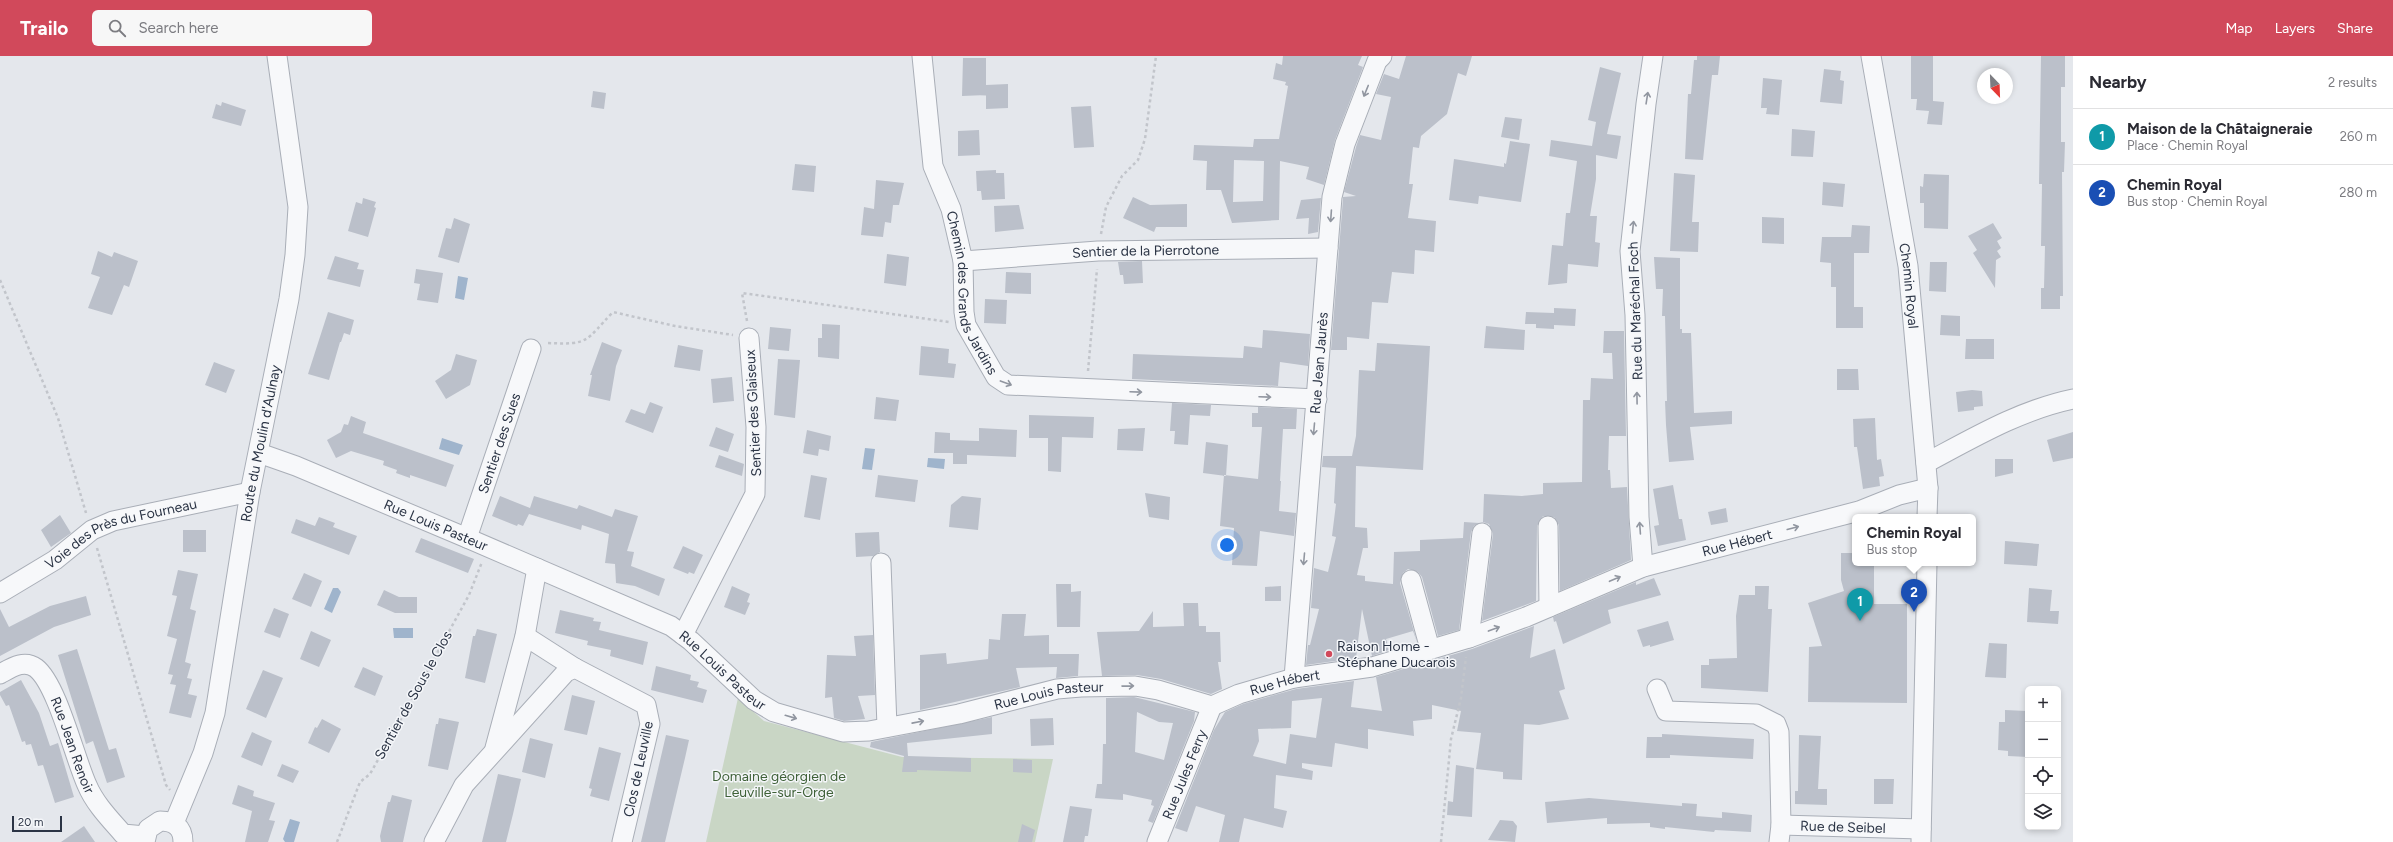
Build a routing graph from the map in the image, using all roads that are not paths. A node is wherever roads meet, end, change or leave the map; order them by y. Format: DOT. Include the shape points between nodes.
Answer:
graph roads {
  1 [pos="277,56"];
  2 [pos="922,56"];
  3 [pos="1382,56"];
  4 [pos="1653,56"];
  5 [pos="1871,56"];
  6 [pos="1328,248"];
  7 [pos="963,261"];
  8 [pos="749,338"];
  9 [pos="531,349"];
  10 [pos="1317,399"];
  11 [pos="2073,399"];
  12 [pos="259,453"];
  13 [pos="1926,463"];
  14 [pos="1928,488"];
  15 [pos="250,492"];
  16 [pos="1927,514"];
  17 [pos="1548,526"];
  18 [pos="1482,533"];
  19 [pos="467,538"];
  20 [pos="881,563"];
  21 [pos="1926,566"];
  22 [pos="1643,567"];
  23 [pos="537,568"];
  24 [pos="1412,580"];
  25 [pos="0,593"];
  26 [pos="1549,607"];
  27 [pos="683,635"];
  28 [pos="525,636"];
  29 [pos="1469,638"];
  30 [pos="1430,649"];
  31 [pos="574,668"];
  32 [pos="0,674"];
  33 [pos="1294,678"];
  34 [pos="1657,689"];
  35 [pos="1212,706"];
  36 [pos="887,727"];
  37 [pos="494,751"];
  38 [pos="174,823"];
  39 [pos="1780,833"];
  40 [pos="1921,835"];
  41 [pos="145,839"];
  42 [pos="183,842"];
  43 [pos="434,842"];
  44 [pos="622,842"];
  45 [pos="1157,842"];
  1 -- 12 [label="street, Route du Moulin d'Aulnay" via="298,207 289,299"];
  2 -- 7 [label="street, Chemin des Grands Jardins" via="933,166 951,209"];
  3 -- 6 [label="street, Rue Jean Jaurès, one-way" via="1377,61 1345,144 1332,197"];
  22 -- 4 [label="street, Rue du Maréchal Foch, one-way" via="1639,517 1635,315 1630,251"];
  5 -- 13 [label="street, Chemin Royal" via="1908,266"];
  6 -- 7 [label="street, Sentier de la Pierrotone" via="1098,251"];
  6 -- 10 [label="street, Rue Jean Jaurès"];
  7 -- 10 [label="street, Chemin des Grands Jardins, one-way" via="966,325 996,377 1008,385"];
  8 -- 27 [label="street, Sentier des Glaiseux" via="756,427 755,494"];
  9 -- 19 [label="street, Sentier des Sues"];
  10 -- 33 [label="street, Rue Jean Jaurès, one-way"];
  11 -- 13 [label="street" via="2047,405 1995,427"];
  12 -- 15 [label="street, Route du Moulin d'Aulnay"];
  12 -- 19 [label="street, Rue Louis Pasteur"];
  13 -- 14 [label="street, Chemin Royal"];
  14 -- 16 [label="street, Chemin Royal"];
  22 -- 14 [label="street, Rue Hébert, one-way" via="1859,511 1899,495"];
  15 -- 25 [label="street, Voie des Près du Fourneau" via="113,521 92,530 55,560"];
  15 -- 38 [label="street, Route du Moulin d'Aulnay" via="215,713 203,753"];
  17 -- 26 [label="street"];
  18 -- 29 [label="street"];
  19 -- 23 [label="street, Rue Louis Pasteur"];
  20 -- 36 [label="street"];
  21 -- 40 [label="street"];
  26 -- 22 [label="street, Rue Hébert, one-way"];
  23 -- 27 [label="street, Rue Louis Pasteur" via="671,626"];
  23 -- 28 [label="street"];
  24 -- 30 [label="street"];
  29 -- 26 [label="street, Rue Hébert, one-way"];
  27 -- 36 [label="street, Rue Louis Pasteur, one-way" via="754,700 774,712 843,732"];
  28 -- 31 [label="street, Clos de Leuville"];
  28 -- 37 [label="street"];
  29 -- 30 [label="street, Rue Hébert"];
  30 -- 33 [label="street, Rue Hébert" via="1372,667"];
  31 -- 37 [label="street" via="566,672"];
  31 -- 44 [label="street, Clos de Leuville" via="646,705 650,714 650,724"];
  32 -- 41 [label="street, Rue Jean Renoir" via="18,665 28,664 37,668 45,678 62,714 94,799 123,834"];
  33 -- 35 [label="street, Rue Hébert" via="1238,694"];
  34 -- 39 [label="street" via="1666,711 1756,714 1776,724 1779,732"];
  36 -- 35 [label="street, Rue Louis Pasteur, one-way" via="960,714 1057,689 1134,686 1158,690"];
  35 -- 45 [label="street, Rue Jules Ferry"];
  37 -- 43 [label="street" via="464,785"];
  38 -- 41 [label="street" via="160,821 153,824"];
  38 -- 42 [label="street" via="180,829"];
  39 -- 40 [label="street, Rue de Seibel"];
}
